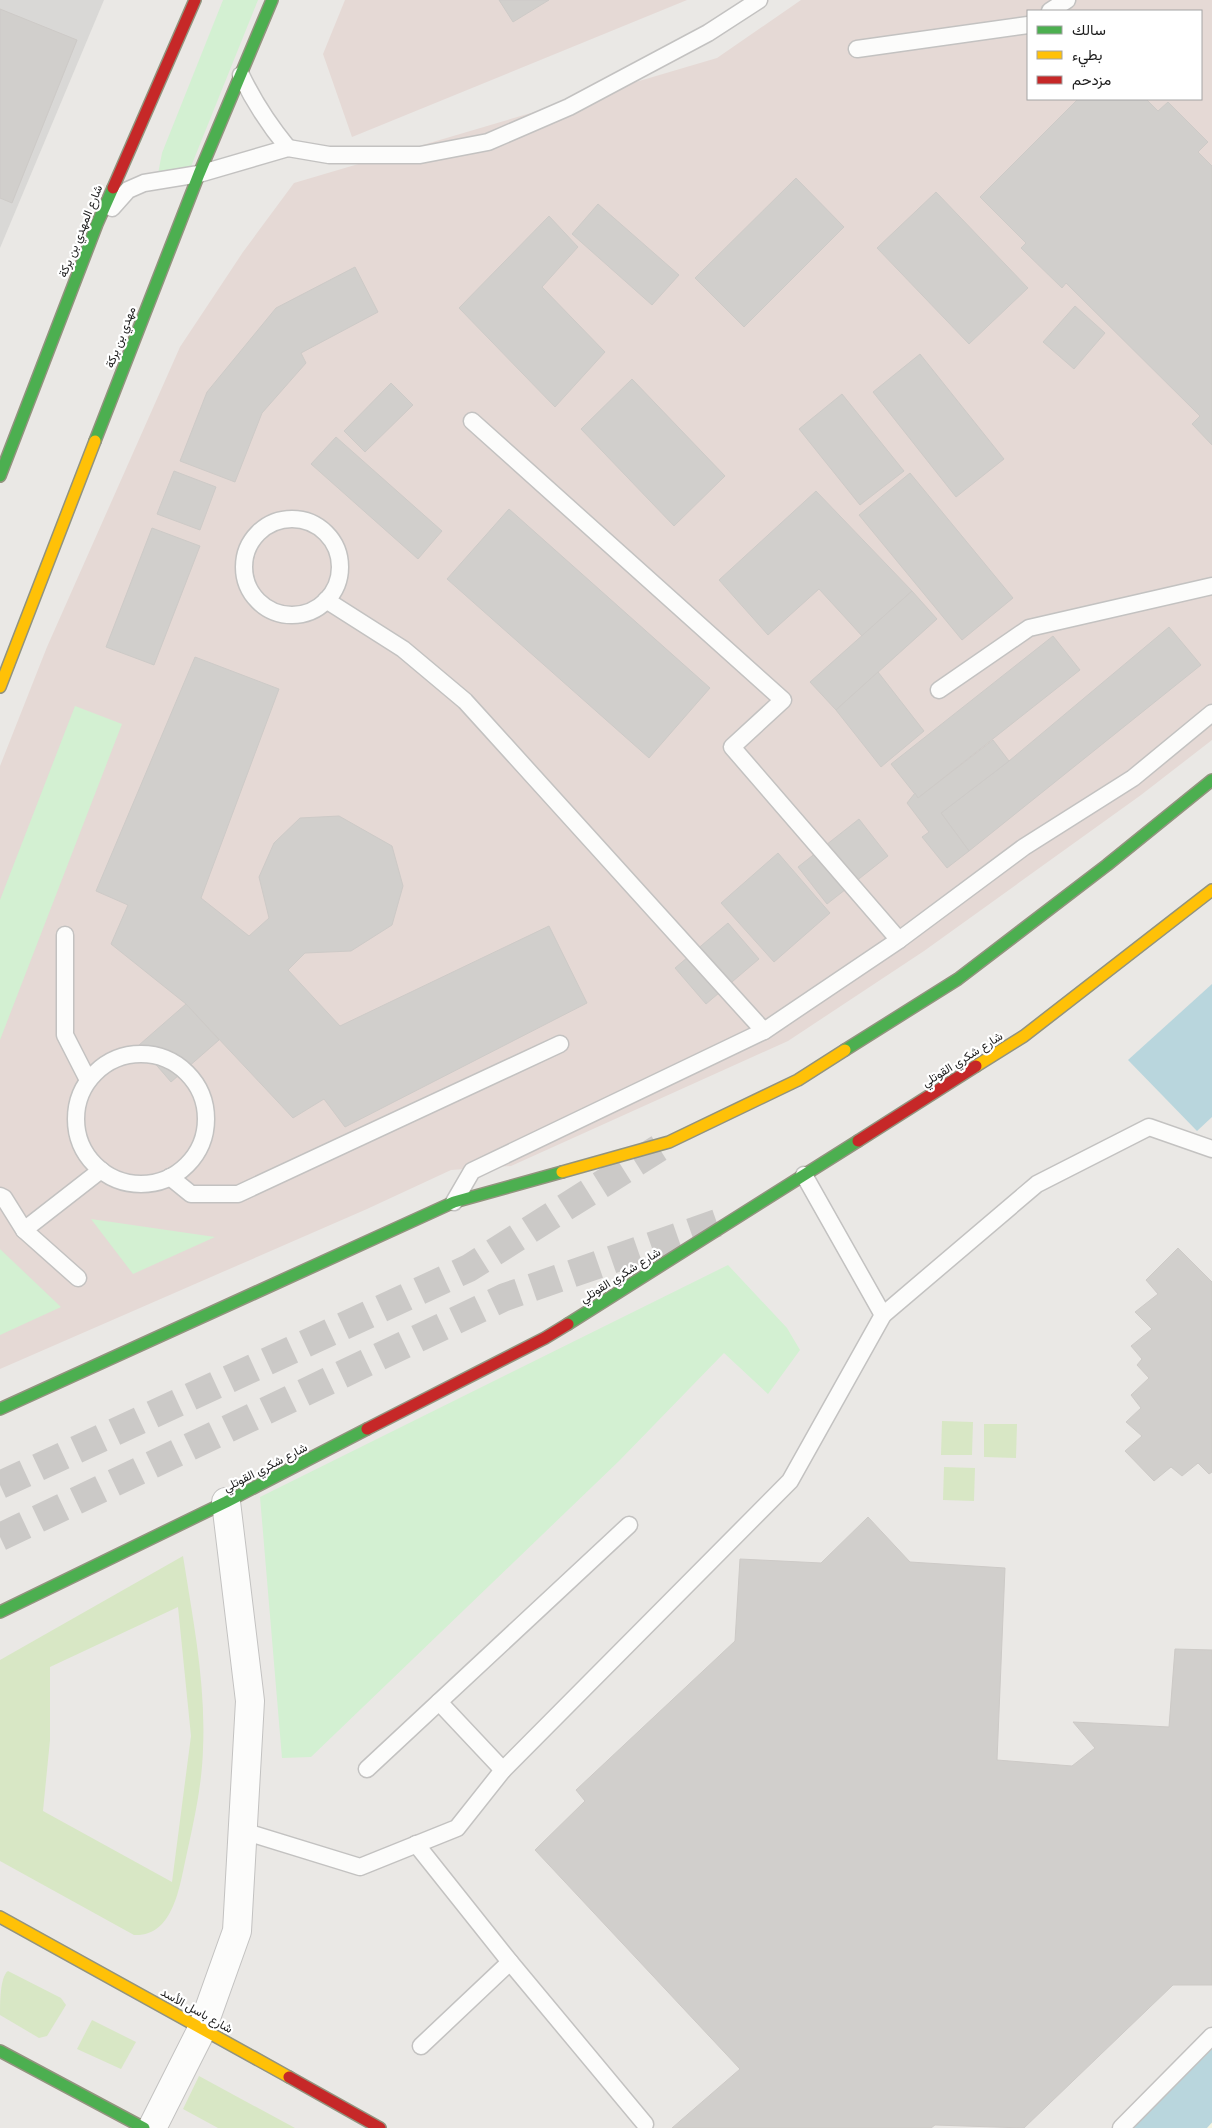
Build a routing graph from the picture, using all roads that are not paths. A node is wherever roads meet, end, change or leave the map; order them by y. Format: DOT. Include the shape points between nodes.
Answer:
graph roads {
  1 [pos="195,0"];
  2 [pos="272,0"];
  3 [pos="760,0"];
  4 [pos="1067,0"];
  5 [pos="1052,10"];
  6 [pos="1027,25"];
  7 [pos="857,49"];
  8 [pos="241,75"];
  9 [pos="288,148"];
  10 [pos="200,174"];
  11 [pos="97,224"];
  12 [pos="472,421"];
  13 [pos="0,476"];
  14 [pos="1212,586"];
  15 [pos="326,600"];
  16 [pos="0,687"];
  17 [pos="940,690"];
  18 [pos="1212,713"];
  19 [pos="1212,780"];
  20 [pos="1212,890"];
  21 [pos="65,935"];
  22 [pos="899,940"];
  23 [pos="764,1031"];
  24 [pos="560,1044"];
  25 [pos="88,1080"];
  26 [pos="1212,1149"];
  27 [pos="101,1170"];
  28 [pos="804,1175"];
  29 [pos="170,1177"];
  30 [pos="0,1196"];
  31 [pos="454,1202"];
  32 [pos="24,1230"];
  33 [pos="78,1278"];
  34 [pos="883,1315"];
  35 [pos="0,1410"];
  36 [pos="226,1502"];
  37 [pos="629,1525"];
  38 [pos="0,1612"];
  39 [pos="439,1702"];
  40 [pos="367,1768"];
  41 [pos="503,1770"];
  42 [pos="243,1831"];
  43 [pos="416,1844"];
  44 [pos="0,1918"];
  45 [pos="510,1962"];
  46 [pos="202,2029"];
  47 [pos="1212,2036"];
  48 [pos="421,2046"];
  49 [pos="0,2051"];
  50 [pos="645,2124"];
  51 [pos="144,2128"];
  52 [pos="152,2128"];
  53 [pos="380,2128"];
  54 [pos="1121,2128"];
  1 -- 11 [label="main road, شارع المهدي بن بركة"];
  2 -- 8 [label="main road, مهدي بن بركة"];
  3 -- 9 [label="lane" via="708,34 569,107 488,142 420,155 329,155"];
  4 -- 5 [label="lane"];
  6 -- 7 [label="lane"];
  8 -- 9 [label="lane" via="270,126"];
  8 -- 10 [label="main road, مهدي بن بركة"];
  9 -- 10 [label="lane"];
  10 -- 11 [label="lane" via="144,182 128,190"];
  10 -- 16 [label="main road, مهدي بن بركة"];
  11 -- 13 [label="main road, شارع المهدي بن بركة"];
  12 -- 22 [label="lane" via="782,700 732,747"];
  14 -- 17 [label="lane" via="1029,628"];
  15 -- 15 [label="lane" via="336,588 340,572 334,541 323,529 293,518 264,528 246,554 244,569 256,598 282,614 313,610"];
  15 -- 23 [label="lane" via="403,649 465,701"];
  18 -- 22 [label="lane" via="1133,778 1024,847"];
  19 -- 31 [label="main road" via="958,979 798,1080 669,1142"];
  20 -- 28 [label="main road, شارع شكري القوتلي" via="1024,1036"];
  21 -- 25 [label="lane" via="65,1035"];
  22 -- 23 [label="lane"];
  23 -- 31 [label="lane" via="472,1171"];
  24 -- 29 [label="lane" via="238,1194 191,1194"];
  25 -- 27 [label="lane" via="79,1098 78,1138 87,1156"];
  25 -- 29 [label="lane" via="104,1065 124,1056 144,1054 165,1058 183,1069 197,1085 204,1105 206,1126 200,1147 187,1164"];
  26 -- 34 [label="lane" via="1148,1127 1037,1184"];
  27 -- 29 [label="lane" via="117,1180 134,1183 153,1183"];
  27 -- 32 [label="lane"];
  28 -- 34 [label="lane"];
  28 -- 36 [label="main road, شارع شكري القوتلي" via="544,1338"];
  30 -- 32 [label="lane"];
  31 -- 35 [label="main road"];
  32 -- 33 [label="lane"];
  34 -- 41 [label="lane" via="790,1482"];
  36 -- 38 [label="main road, شارع شكري القوتلي"];
  36 -- 42 [label="street" via="250,1701"];
  37 -- 39 [label="lane"];
  39 -- 40 [label="lane"];
  39 -- 41 [label="lane"];
  41 -- 43 [label="lane" via="457,1828"];
  42 -- 43 [label="lane" via="360,1867"];
  42 -- 46 [label="street" via="237,1931"];
  43 -- 45 [label="lane"];
  44 -- 46 [label="main road, شارع باسل الأسد"];
  45 -- 48 [label="lane"];
  45 -- 50 [label="lane"];
  46 -- 52 [label="street"];
  46 -- 53 [label="main road, شارع باسل الأسد"];
  47 -- 54 [label="lane"];
  49 -- 51 [label="main road"];
}
